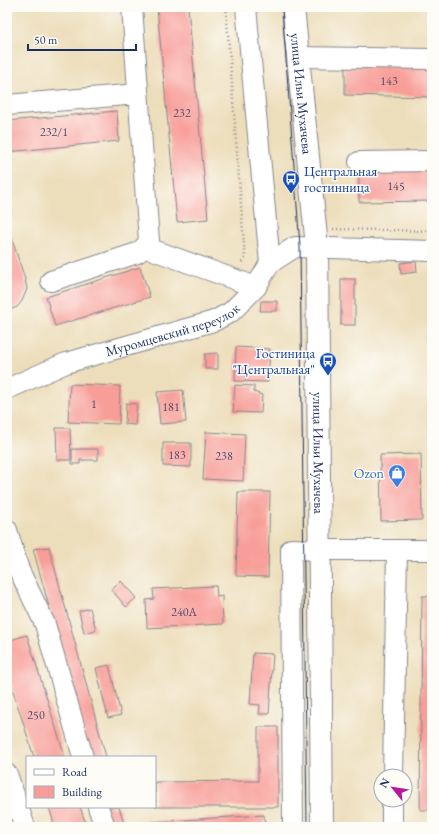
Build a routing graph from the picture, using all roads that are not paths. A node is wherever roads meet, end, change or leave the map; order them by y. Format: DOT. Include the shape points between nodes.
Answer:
graph roads {
  1 [pos="132,7"];
  2 [pos="246,7"];
  3 [pos="293,7"];
  4 [pos="298,57"];
  5 [pos="432,58"];
  6 [pos="138,94"];
  7 [pos="7,105"];
  8 [pos="432,161"];
  9 [pos="359,162"];
  10 [pos="145,247"];
  11 [pos="317,247"];
  12 [pos="432,251"];
  13 [pos="270,263"];
  14 [pos="51,281"];
  15 [pos="256,287"];
  16 [pos="7,389"];
  17 [pos="7,530"];
  18 [pos="320,550"];
  19 [pos="397,550"];
  20 [pos="432,550"];
  21 [pos="83,756"];
  22 [pos="392,768"];
  23 [pos="7,774"];
  24 [pos="98,808"];
  25 [pos="392,808"];
  26 [pos="25,827"];
  27 [pos="105,827"];
  28 [pos="293,827"];
  29 [pos="322,827"];
  30 [pos="392,827"];
  1 -- 6 [label="street"];
  2 -- 13 [label="street"];
  3 -- 4 [label="main road, улица Ильи Мухачева"];
  4 -- 5 [label="street"];
  4 -- 11 [label="main road, улица Ильи Мухачева"];
  6 -- 7 [label="street"];
  6 -- 10 [label="street" via="149,241"];
  8 -- 9 [label="street"];
  10 -- 14 [label="street" via="137,253"];
  10 -- 15 [label="street"];
  11 -- 12 [label="street, Муромцевский переулок"];
  11 -- 13 [label="street, Муромцевский переулок" via="295,247"];
  11 -- 18 [label="main road, улица Ильи Мухачева"];
  13 -- 15 [label="street, Муромцевский переулок"];
  15 -- 16 [label="street, Муромцевский переулок" via="232,312 214,321 66,364"];
  17 -- 21 [label="street" via="19,570 45,624"];
  18 -- 19 [label="street"];
  18 -- 28 [label="street" via="291,550"];
  18 -- 29 [label="main road, улица Ильи Мухачева"];
  19 -- 20 [label="street"];
  19 -- 22 [label="street"];
  23 -- 26 [label="street"];
  24 -- 27 [label="street"];
  25 -- 30 [label="street"];
}
